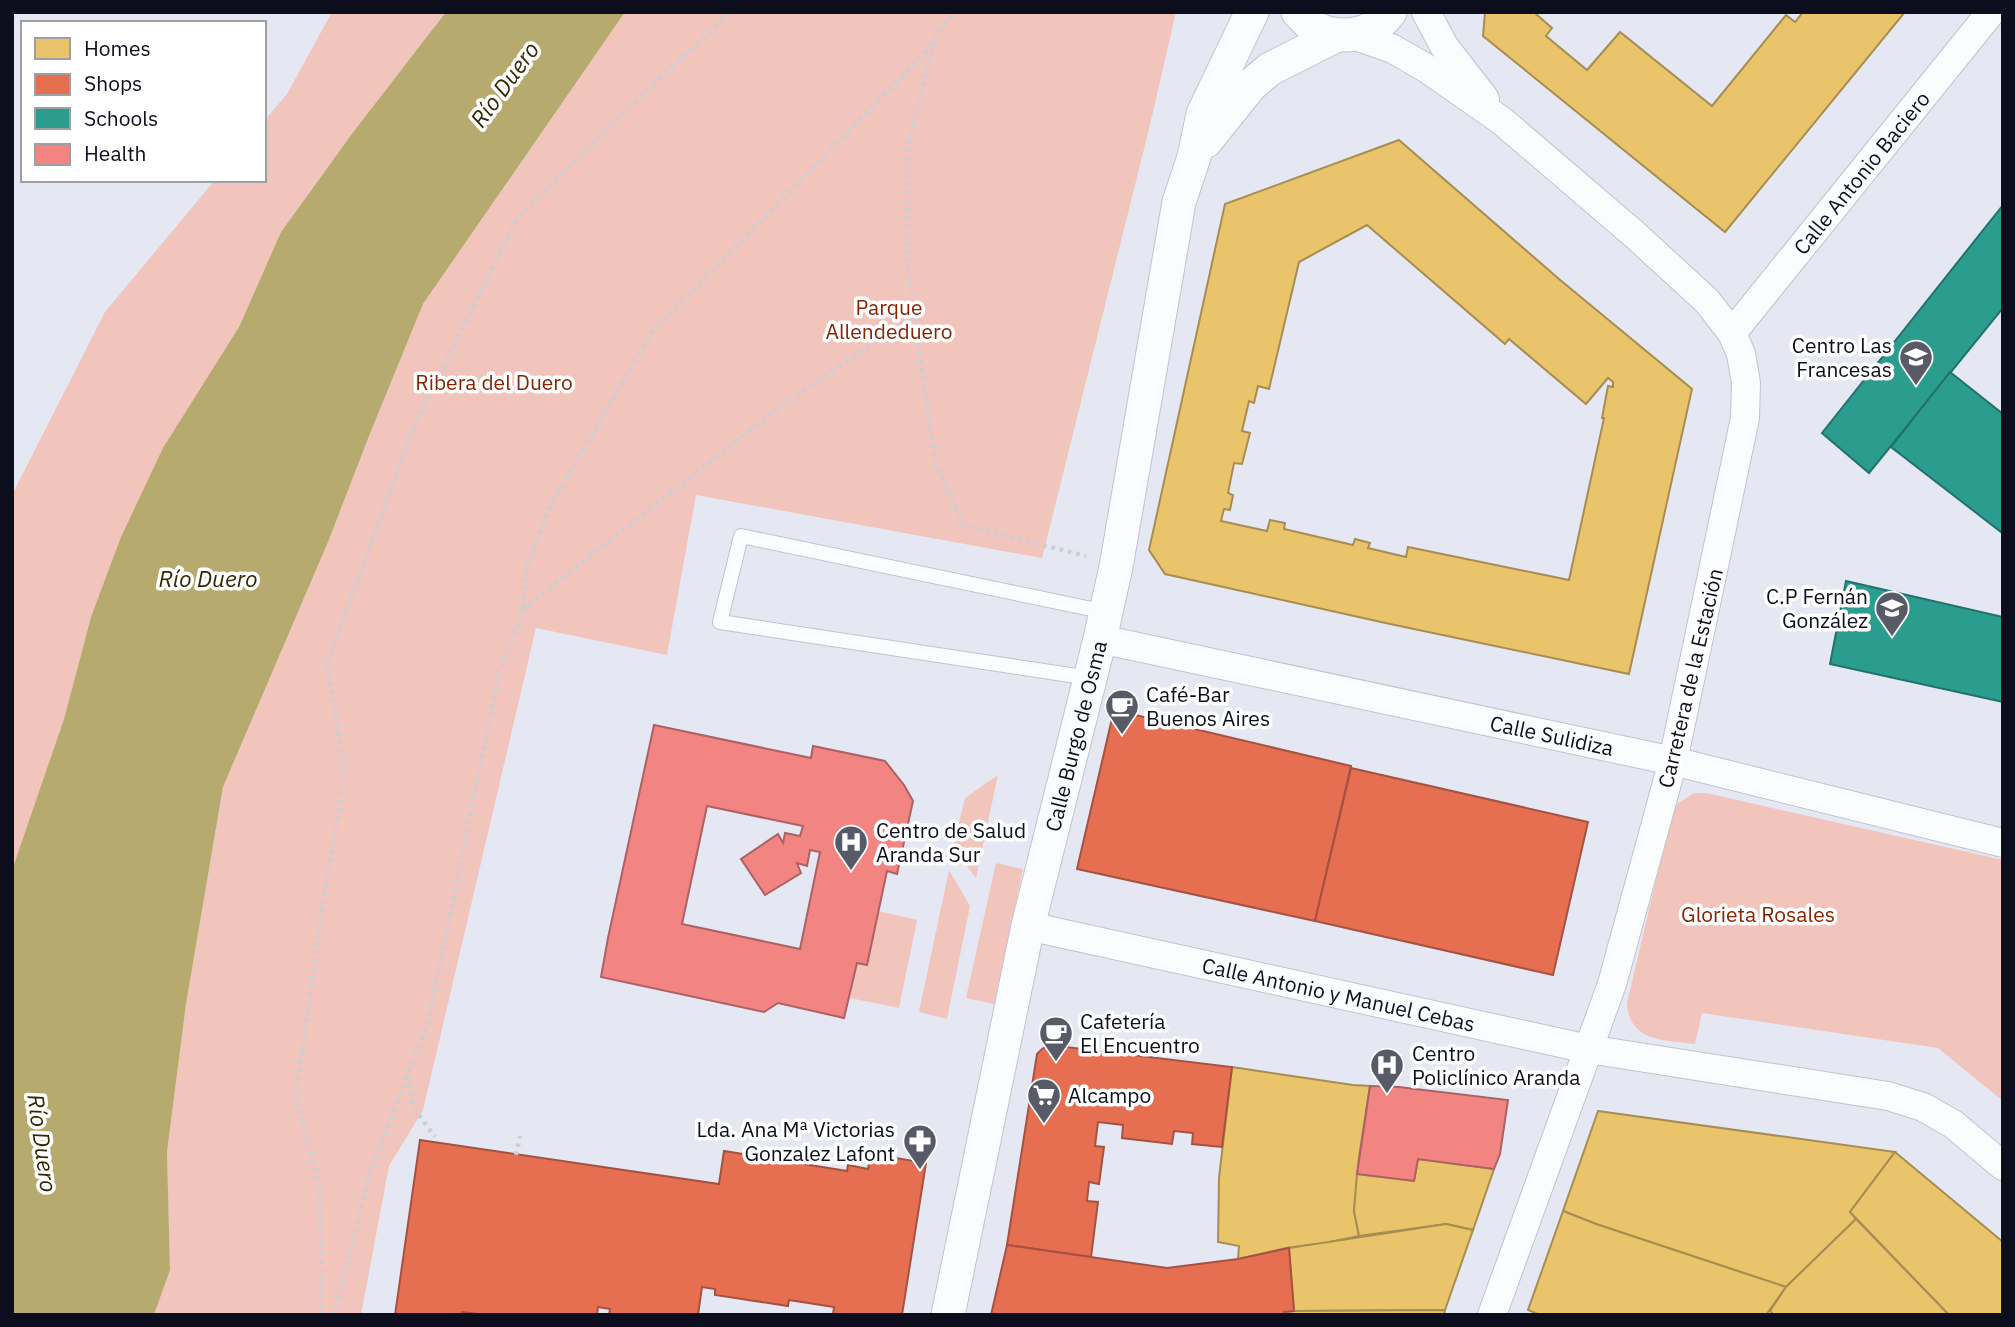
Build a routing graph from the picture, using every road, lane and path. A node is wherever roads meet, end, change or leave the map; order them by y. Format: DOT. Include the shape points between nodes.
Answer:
graph roads {
  1 [pos="13,12"];
  2 [pos="732,12"];
  3 [pos="953,12"];
  4 [pos="1252,12"];
  5 [pos="1298,12"];
  6 [pos="1390,12"];
  7 [pos="1426,12"];
  8 [pos="1991,12"];
  9 [pos="12,18"];
  10 [pos="1345,35"];
  11 [pos="934,39"];
  12 [pos="1502,121"];
  13 [pos="1194,157"];
  14 [pos="915,315"];
  15 [pos="1732,333"];
  16 [pos="1116,567"];
  17 [pos="524,608"];
  18 [pos="1103,626"];
  19 [pos="1090,678"];
  20 [pos="1673,761"];
  21 [pos="2003,843"];
  22 [pos="1028,926"];
  23 [pos="1588,1049"];
  24 [pos="408,1074"];
  25 [pos="520,1136"];
  26 [pos="435,1137"];
  27 [pos="516,1155"];
  28 [pos="2003,1166"];
  29 [pos="322,1315"];
  30 [pos="334,1315"];
  31 [pos="948,1315"];
  32 [pos="1492,1315"];
  1 -- 9 [label="path"];
  2 -- 29 [label="path" via="517,219 414,426 327,663 345,774 296,1097 320,1187"];
  3 -- 11 [label="path"];
  4 -- 13 [label="street, Calle Burgo de Osma" via="1203,114"];
  5 -- 10 [label="street" via="1313,27"];
  6 -- 10 [label="street, Calle Burgo de Osma" via="1367,31"];
  7 -- 12 [label="street, Carretera de la Estación" via="1444,46"];
  8 -- 15 [label="street, Calle Antonio Baciero"];
  10 -- 12 [label="street, Carretera de la Estación" via="1393,49"];
  10 -- 13 [label="street, Calle Burgo de Osma" via="1270,69 1251,85"];
  11 -- 14 [label="path" via="907,149 907,262"];
  11 -- 17 [label="path" via="652,332 549,509 526,568"];
  12 -- 15 [label="street, Carretera de la Estación" via="1707,300"];
  13 -- 16 [label="street, Calle Burgo de Osma" via="1179,202"];
  14 -- 16 [label="path" via="935,462 963,525"];
  14 -- 17 [label="path" via="788,401"];
  15 -- 20 [label="street, Carretera de la Estación" via="1746,383 1745,418"];
  16 -- 18 [label="street, Calle Burgo de Osma"];
  17 -- 24 [label="path" via="500,668 428,1023"];
  18 -- 19 [label="street, Calle Burgo de Osma"];
  18 -- 19 [label="lane" via="741,536 720,622"];
  18 -- 20 [label="street, Calle Sulidiza"];
  19 -- 22 [label="street, Calle Burgo de Osma"];
  20 -- 21 [label="street, Calle Sulidiza"];
  20 -- 23 [label="street, Carretera de la Estación" via="1612,984"];
  22 -- 23 [label="street, Calle Antonio y Manuel Cebas"];
  22 -- 31 [label="street, Calle Burgo de Osma"];
  23 -- 28 [label="street, Calle Antonio y Manuel Cebas" via="1888,1096 1923,1107 1953,1124"];
  23 -- 32 [label="street, Carretera de la Estación"];
  24 -- 26 [label="path" via="413,1107"];
  24 -- 30 [label="path" via="371,1170"];
  25 -- 27 [label="path"];
}
